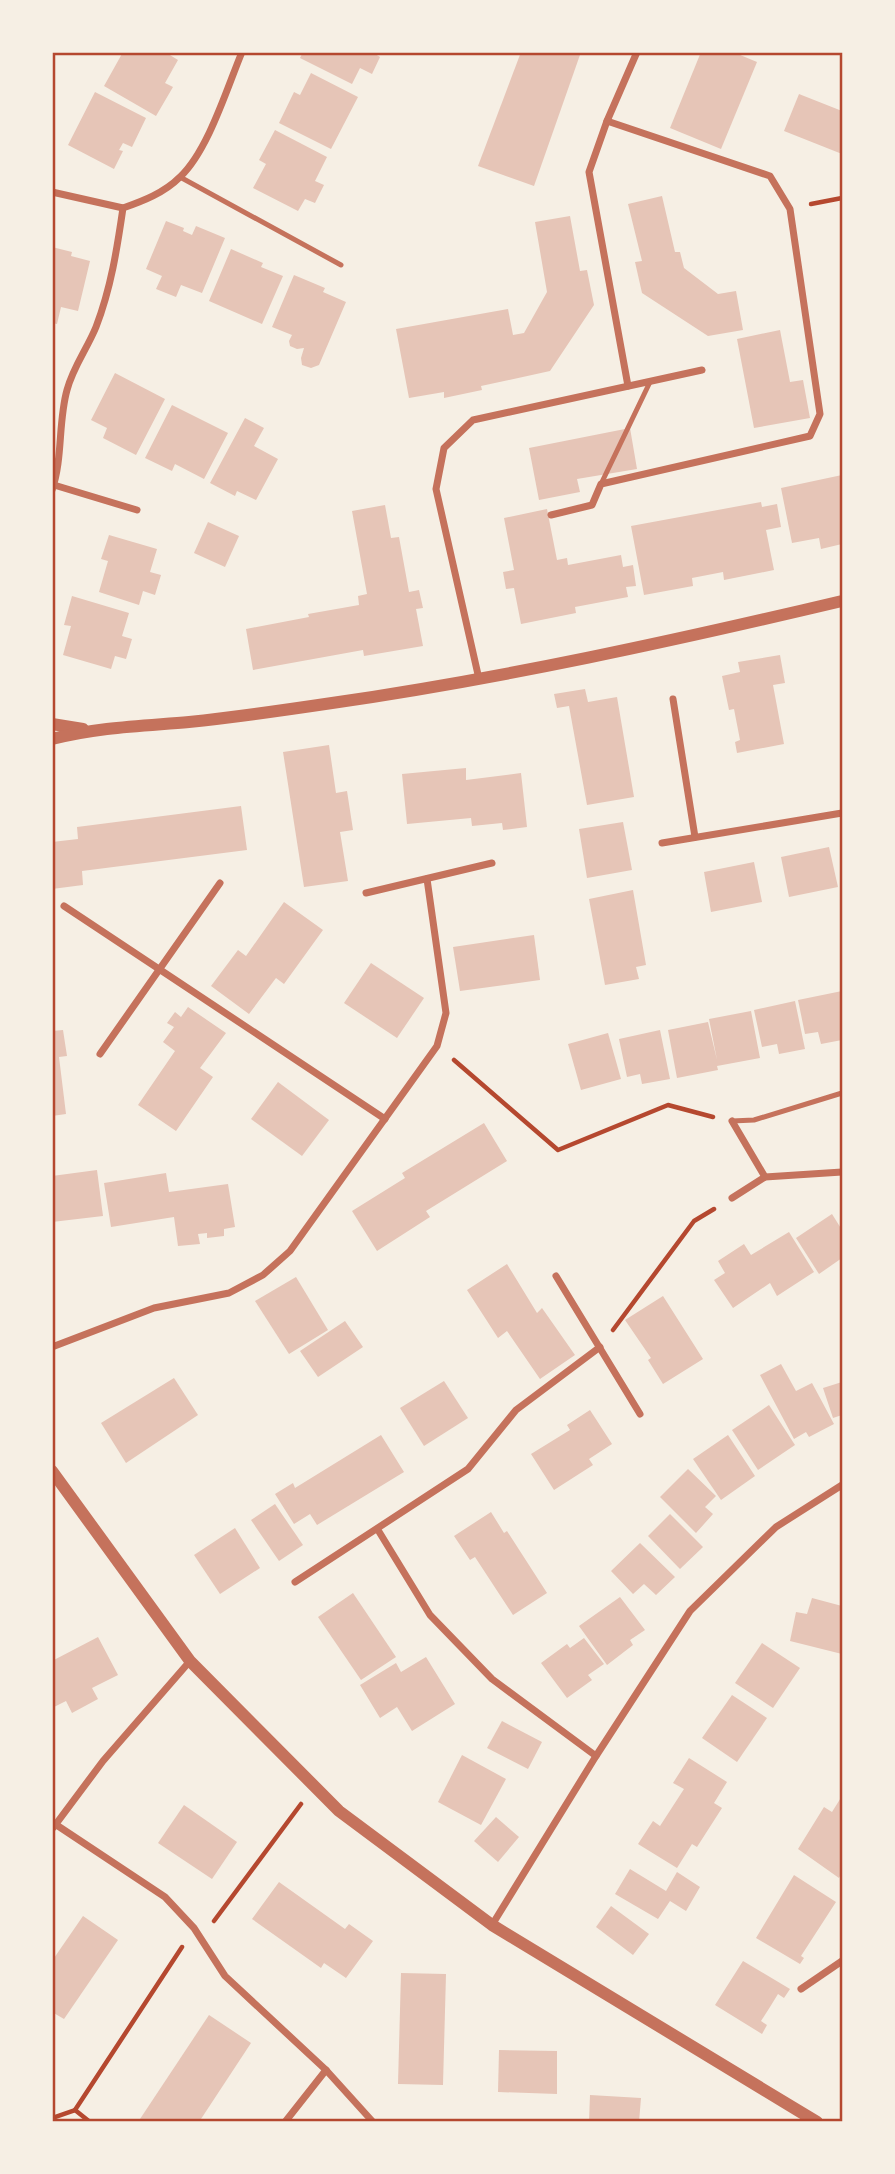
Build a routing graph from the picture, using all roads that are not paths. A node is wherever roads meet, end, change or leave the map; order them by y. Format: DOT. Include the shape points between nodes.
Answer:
graph roads {
  1 [pos="242,52"];
  2 [pos="637,52"];
  3 [pos="607,121"];
  4 [pos="180,177"];
  5 [pos="52,192"];
  6 [pos="123,208"];
  7 [pos="341,265"];
  8 [pos="702,370"];
  9 [pos="650,382"];
  10 [pos="628,386"];
  11 [pos="601,484"];
  12 [pos="53,488"];
  13 [pos="137,510"];
  14 [pos="551,515"];
  15 [pos="842,601"];
  16 [pos="480,680"];
  17 [pos="673,699"];
  18 [pos="52,724"];
  19 [pos="89,730"];
  20 [pos="52,739"];
  21 [pos="842,813"];
  22 [pos="695,837"];
  23 [pos="662,843"];
  24 [pos="492,863"];
  25 [pos="427,879"];
  26 [pos="220,883"];
  27 [pos="366,893"];
  28 [pos="64,906"];
  29 [pos="160,969"];
  30 [pos="100,1054"];
  31 [pos="842,1093"];
  32 [pos="385,1119"];
  33 [pos="732,1121"];
  34 [pos="842,1172"];
  35 [pos="765,1177"];
  36 [pos="732,1198"];
  37 [pos="556,1276"];
  38 [pos="52,1347"];
  39 [pos="600,1347"];
  40 [pos="640,1414"];
  41 [pos="52,1471"];
  42 [pos="842,1485"];
  43 [pos="378,1530"];
  44 [pos="296,1582"];
  45 [pos="190,1661"];
  46 [pos="596,1756"];
  47 [pos="54,1826"];
  48 [pos="492,1925"];
  49 [pos="842,1961"];
  50 [pos="801,1989"];
  51 [pos="326,2070"];
  52 [pos="285,2122"];
  53 [pos="373,2122"];
  54 [pos="817,2122"];
  1 -- 4 [label="street" via="203,145"];
  2 -- 3 [label="street"];
  3 -- 10 [label="street" via="589,172"];
  3 -- 11 [label="street" via="771,176 790,209 820,414 810,436"];
  4 -- 6 [label="street" via="147,200"];
  4 -- 7 [label="lane"];
  5 -- 6 [label="street"];
  6 -- 12 [label="street" via="111,283 64,401"];
  8 -- 9 [label="street"];
  9 -- 10 [label="street"];
  9 -- 11 [label="lane"];
  10 -- 16 [label="street" via="473,420 444,448 436,489"];
  11 -- 14 [label="street" via="592,505"];
  12 -- 13 [label="street"];
  15 -- 16 [label="street"];
  16 -- 19 [label="street" via="205,720"];
  17 -- 22 [label="street"];
  18 -- 19 [label="street"];
  19 -- 20 [label="street"];
  21 -- 22 [label="street"];
  22 -- 23 [label="street"];
  24 -- 25 [label="street"];
  25 -- 27 [label="street"];
  25 -- 32 [label="street" via="446,1013 437,1046"];
  26 -- 29 [label="street"];
  28 -- 29 [label="street"];
  29 -- 30 [label="street"];
  29 -- 32 [label="street"];
  31 -- 33 [label="lane" via="754,1120"];
  32 -- 38 [label="street" via="290,1251 263,1275 229,1293 154,1308"];
  33 -- 35 [label="street"];
  34 -- 35 [label="street"];
  35 -- 36 [label="street"];
  37 -- 39 [label="street"];
  39 -- 40 [label="street"];
  39 -- 43 [label="street" via="516,1410 468,1469"];
  41 -- 45 [label="street"];
  42 -- 46 [label="street" via="776,1527 690,1611"];
  43 -- 44 [label="street"];
  43 -- 46 [label="street" via="430,1615 492,1679"];
  45 -- 47 [label="street" via="103,1761"];
  45 -- 48 [label="street" via="340,1811"];
  46 -- 48 [label="street"];
  47 -- 51 [label="street" via="165,1896 194,1928 225,1976"];
  48 -- 54 [label="street"];
  49 -- 50 [label="street"];
  51 -- 52 [label="street"];
  51 -- 53 [label="street"];
}
